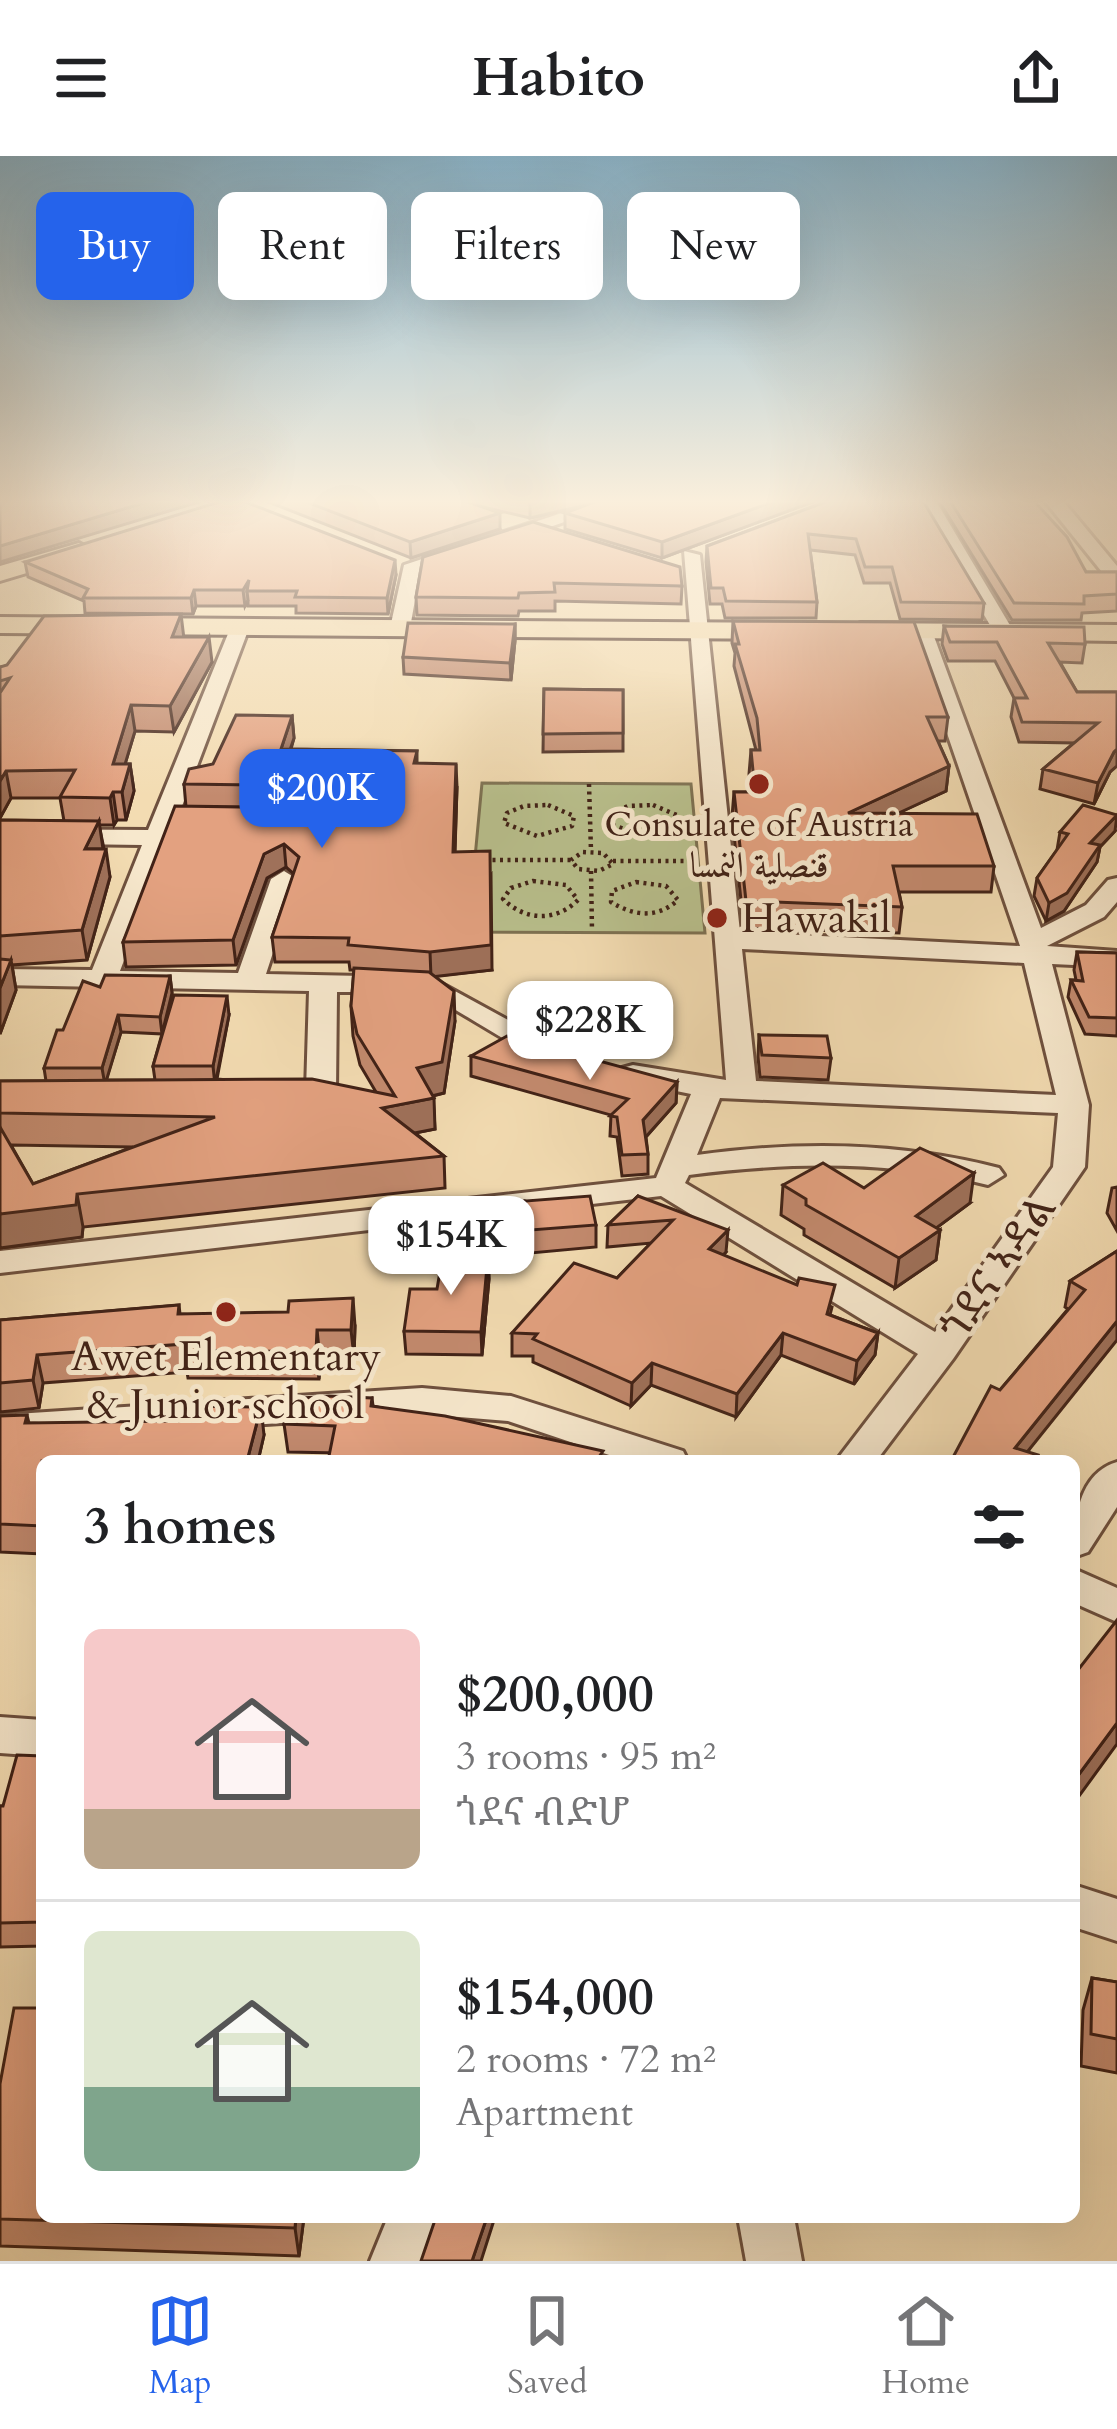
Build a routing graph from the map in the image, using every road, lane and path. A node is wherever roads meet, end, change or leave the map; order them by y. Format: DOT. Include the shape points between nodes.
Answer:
graph roads {
  1 [pos="405,599"];
  2 [pos="692,599"];
  3 [pos="985,599"];
  4 [pos="17,628"];
  5 [pos="239,628"];
  6 [pos="400,628"];
  7 [pos="700,631"];
  8 [pos="922,632"];
  9 [pos="1004,632"];
  10 [pos="1117,633"];
  11 [pos="589,784"];
  12 [pos="568,811"];
  13 [pos="673,811"];
  14 [pos="172,824"];
  15 [pos="0,836"];
  16 [pos="591,851"];
  17 [pos="482,860"];
  18 [pos="571,860"];
  19 [pos="614,861"];
  20 [pos="696,861"];
  21 [pos="591,871"];
  22 [pos="284,879"];
  23 [pos="521,884"];
  24 [pos="1117,886"];
  25 [pos="673,890"];
  26 [pos="592,931"];
  27 [pos="729,940"];
  28 [pos="1034,948"];
  29 [pos="1117,958"];
  30 [pos="0,977"];
  31 [pos="103,979"];
  32 [pos="249,982"];
  33 [pos="323,985"];
  34 [pos="709,1088"];
  35 [pos="742,1090"];
  36 [pos="255,1100"];
  37 [pos="1074,1105"];
  38 [pos="988,1175"];
  39 [pos="672,1177"];
  40 [pos="0,1262"];
  41 [pos="940,1351"];
  42 [pos="0,1428"];
  43 [pos="651,1455"];
  44 [pos="860,1455"];
  45 [pos="1117,1476"];
  46 [pos="1080,1533"];
  47 [pos="1080,1588"];
  48 [pos="1117,1606"];
  49 [pos="0,1735"];
  50 [pos="36,1738"];
  51 [pos="1080,1908"];
  52 [pos="1117,1920"];
  53 [pos="414,2223"];
  54 [pos="767,2223"];
  55 [pos="398,2261"];
  56 [pos="774,2261"];
  1 -- 6 [label="street"];
  2 -- 7 [label="street"];
  3 -- 9 [label="street"];
  4 -- 5 [label="main road"];
  5 -- 6 [label="main road"];
  5 -- 14 [label="street"];
  6 -- 7 [label="main road"];
  7 -- 8 [label="main road"];
  7 -- 27 [label="street"];
  8 -- 9 [label="main road"];
  8 -- 28 [label="street, ጎደና ኣዳል"];
  9 -- 10 [label="main road"];
  11 -- 16 [label="path"];
  12 -- 12 [label="path" via="524,806 507,813 504,824 525,835 558,834 575,821"];
  13 -- 13 [label="path" via="640,804 609,819 622,832 654,836 678,826"];
  14 -- 15 [label="street"];
  14 -- 31 [label="street"];
  16 -- 18 [label="path"];
  16 -- 19 [label="path"];
  17 -- 18 [label="path"];
  18 -- 21 [label="path"];
  19 -- 20 [label="path"];
  19 -- 21 [label="path"];
  21 -- 26 [label="path"];
  22 -- 32 [label="street"];
  23 -- 23 [label="path" via="503,899 524,914 560,914 578,900 557,882"];
  24 -- 28 [label="street" via="1095,911"];
  25 -- 25 [label="path" via="636,882 610,896 625,911 647,914 675,905"];
  27 -- 28 [label="street"];
  27 -- 35 [label="street"];
  28 -- 29 [label="street"];
  28 -- 37 [label="street, ጎደና ኣዳል"];
  30 -- 31 [label="street"];
  31 -- 32 [label="street"];
  32 -- 33 [label="street"];
  33 -- 34 [label="street" via="442,992 561,1054"];
  33 -- 36 [label="street" via="316,1099"];
  34 -- 35 [label="street"];
  34 -- 39 [label="street"];
  35 -- 37 [label="street"];
  37 -- 41 [label="street, ጎደና ኣዳል" via="1069,1167"];
  38 -- 39 [label="street" via="898,1154 802,1154"];
  39 -- 40 [label="street"];
  39 -- 41 [label="street"];
  41 -- 44 [label="street, ጎደና ኣዳል"];
  42 -- 43 [label="street" via="422,1401 511,1409"];
  45 -- 46 [label="street"];
  47 -- 48 [label="street"];
  49 -- 50 [label="street"];
  51 -- 52 [label="street"];
  53 -- 55 [label="street"];
  54 -- 56 [label="street"];
}
